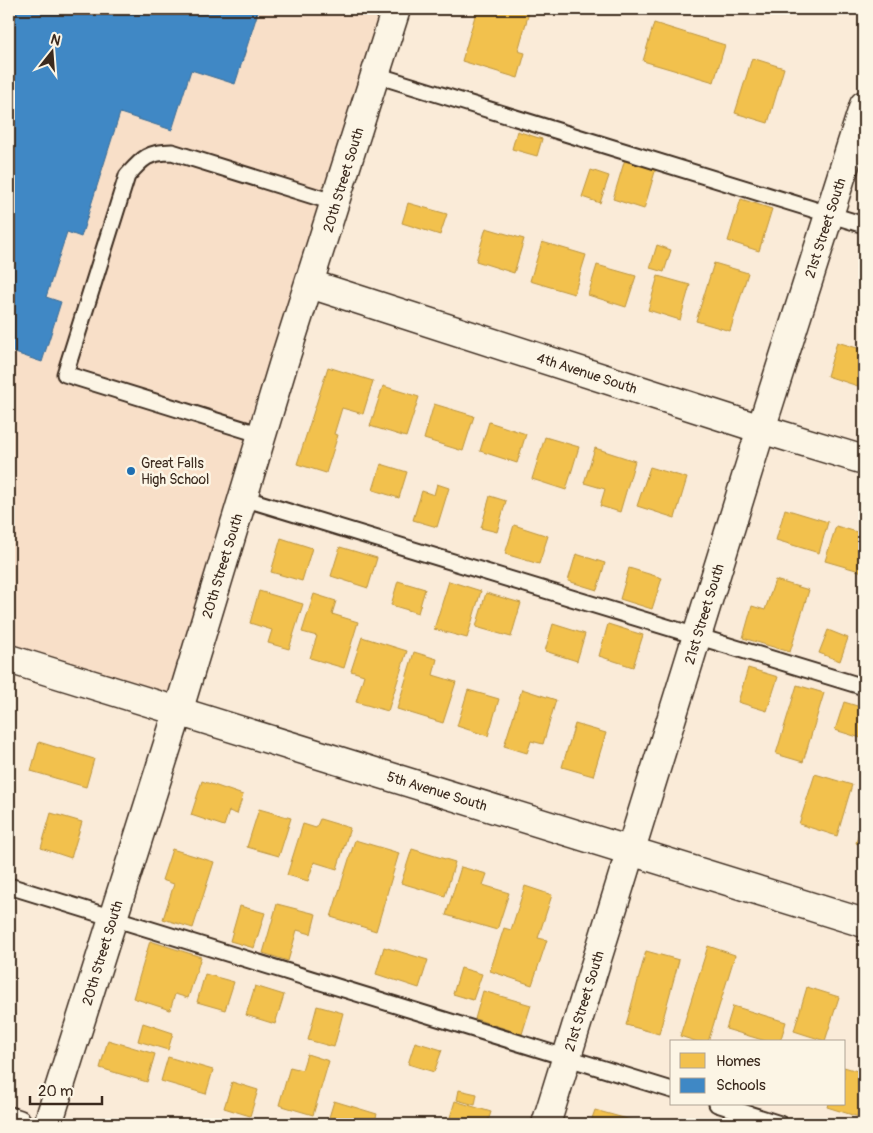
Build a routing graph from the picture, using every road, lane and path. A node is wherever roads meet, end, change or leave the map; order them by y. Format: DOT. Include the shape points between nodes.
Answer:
graph roads {
  1 [pos="396,9"];
  2 [pos="376,74"];
  3 [pos="864,105"];
  4 [pos="336,203"];
  5 [pos="829,214"];
  6 [pos="864,225"];
  7 [pos="310,284"];
  8 [pos="761,428"];
  9 [pos="262,435"];
  10 [pos="864,460"];
  11 [pos="243,498"];
  12 [pos="698,635"];
  13 [pos="9,659"];
  14 [pos="864,687"];
  15 [pos="178,712"];
  16 [pos="632,850"];
  17 [pos="9,886"];
  18 [pos="113,919"];
  19 [pos="864,923"];
  20 [pos="567,1056"];
  21 [pos="670,1089"];
  22 [pos="723,1106"];
  23 [pos="9,1121"];
  24 [pos="18,1124"];
  25 [pos="48,1124"];
  26 [pos="546,1124"];
  27 [pos="780,1124"];
  1 -- 2 [label="street, 20th Street South"];
  2 -- 4 [label="street, 20th Street South"];
  2 -- 5 [label="lane"];
  3 -- 5 [label="street, 21st Street South"];
  4 -- 7 [label="street, 20th Street South"];
  4 -- 9 [label="lane" via="172,152 157,152 142,158 127,176 65,374"];
  5 -- 6 [label="lane"];
  5 -- 8 [label="street, 21st Street South"];
  7 -- 8 [label="street, 4th Avenue South"];
  7 -- 9 [label="street, 20th Street South"];
  8 -- 10 [label="street, 4th Avenue South"];
  8 -- 12 [label="street, 21st Street South"];
  9 -- 11 [label="street, 20th Street South"];
  11 -- 12 [label="lane"];
  11 -- 15 [label="street, 20th Street South"];
  12 -- 14 [label="lane"];
  12 -- 16 [label="street, 21st Street South"];
  13 -- 15 [label="street, 5th Avenue South"];
  15 -- 16 [label="street, 5th Avenue South"];
  15 -- 18 [label="street, 20th Street South"];
  16 -- 19 [label="street, 5th Avenue South"];
  16 -- 20 [label="street, 21st Street South"];
  17 -- 18 [label="lane"];
  18 -- 20 [label="lane"];
  18 -- 25 [label="street, 20th Street South"];
  20 -- 21 [label="lane"];
  20 -- 26 [label="street, 21st Street South"];
  22 -- 27 [label="lane"];
  23 -- 24 [label="street"];
}
